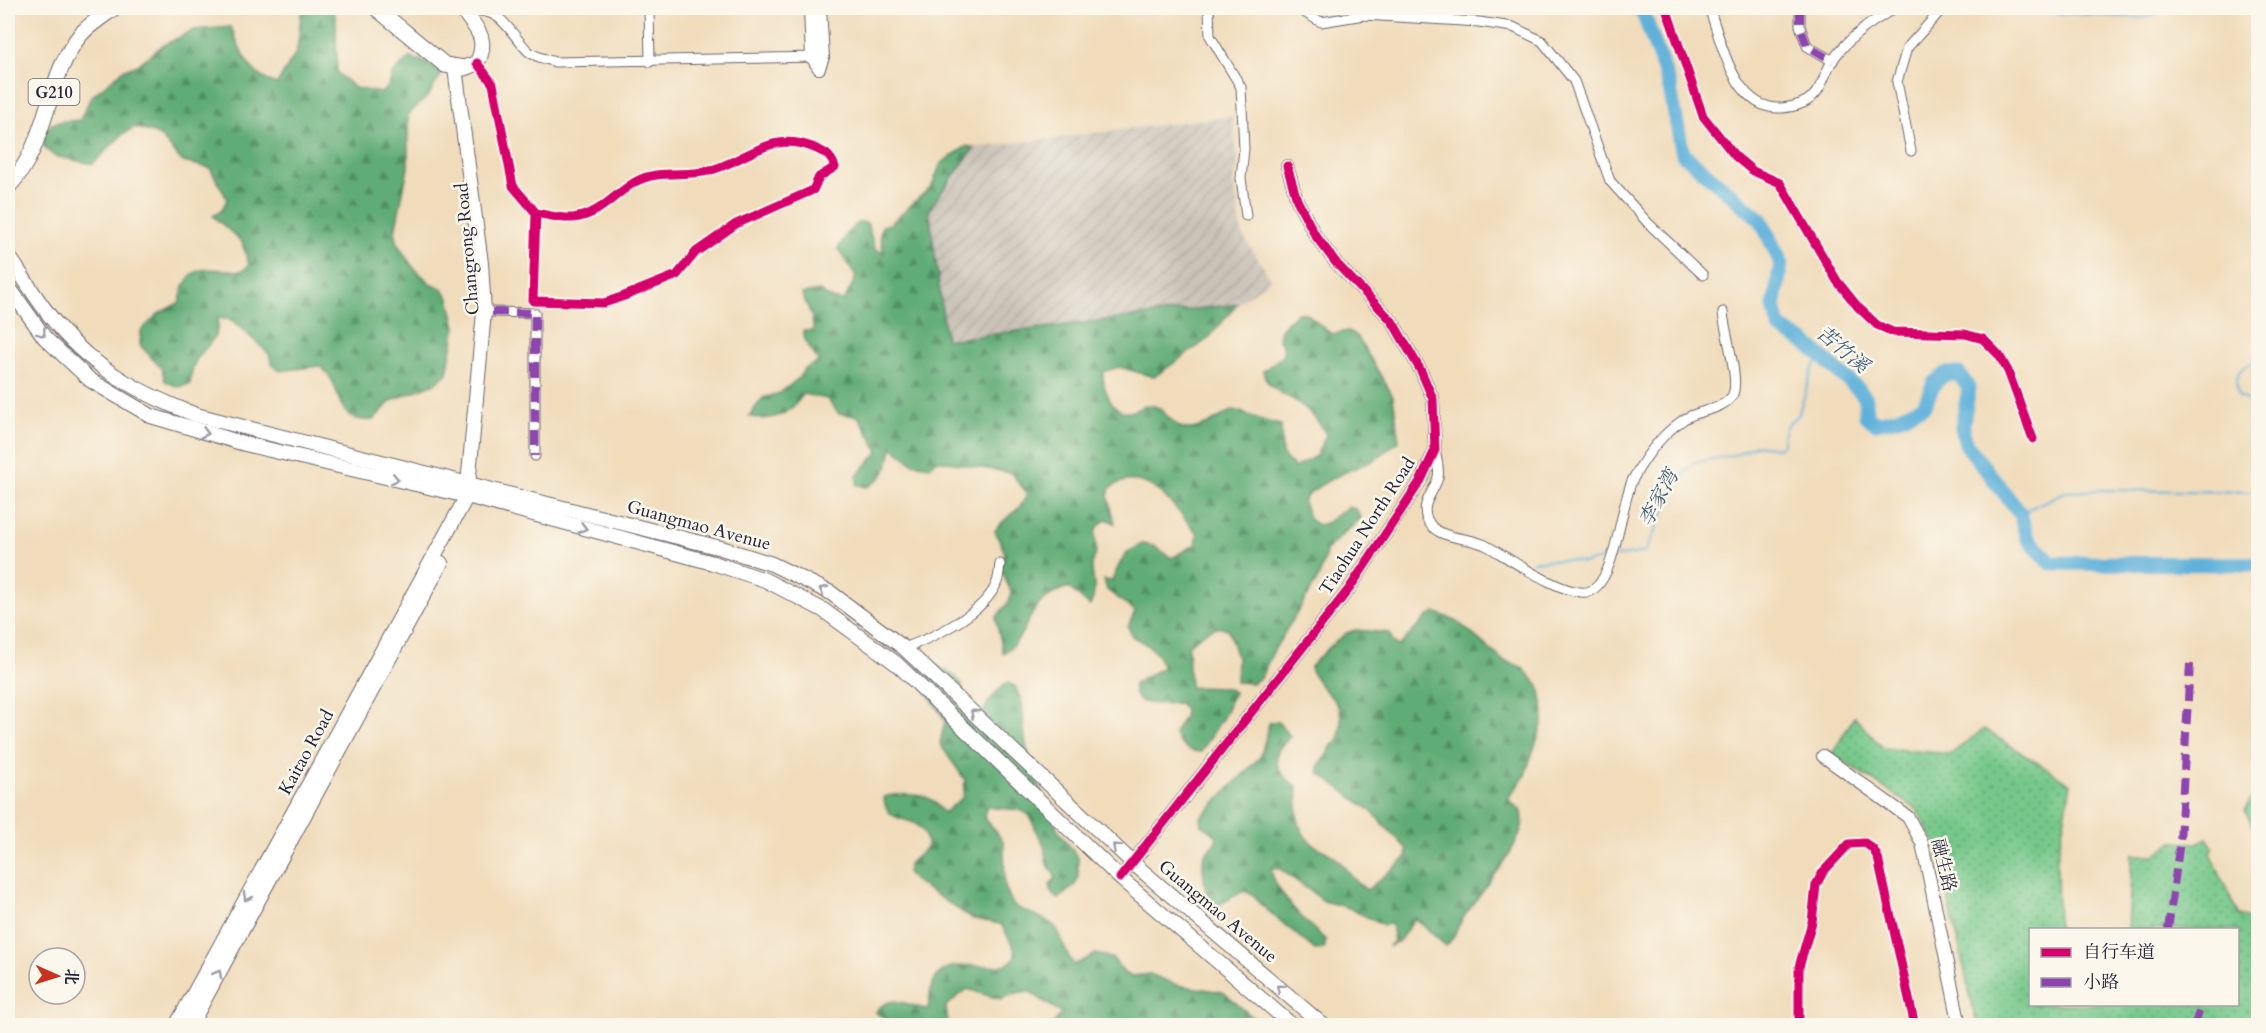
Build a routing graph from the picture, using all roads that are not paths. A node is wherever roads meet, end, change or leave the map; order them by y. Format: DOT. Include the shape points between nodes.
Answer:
graph roads {
  1 [pos="114,8"];
  2 [pos="376,8"];
  3 [pos="649,8"];
  4 [pos="810,8"];
  5 [pos="820,8"];
  6 [pos="1209,8"];
  7 [pos="1297,8"];
  8 [pos="1666,8"];
  9 [pos="1709,8"];
  10 [pos="1800,8"];
  11 [pos="1895,8"];
  12 [pos="1943,8"];
  13 [pos="462,9"];
  14 [pos="818,57"];
  15 [pos="1833,61"];
  16 [pos="650,62"];
  17 [pos="465,66"];
  18 [pos="1911,151"];
  19 [pos="1287,166"];
  20 [pos="8,187"];
  21 [pos="536,213"];
  22 [pos="1246,216"];
  23 [pos="8,255"];
  24 [pos="1703,275"];
  25 [pos="8,286"];
  26 [pos="492,312"];
  27 [pos="1723,312"];
  28 [pos="2033,439"];
  29 [pos="1435,450"];
  30 [pos="535,456"];
  31 [pos="472,491"];
  32 [pos="1000,564"];
  33 [pos="904,648"];
  34 [pos="1823,756"];
  35 [pos="1133,863"];
  36 [pos="1120,878"];
  37 [pos="1959,1025"];
  38 [pos="176,1026"];
  39 [pos="190,1026"];
  40 [pos="1293,1026"];
  41 [pos="1324,1026"];
  42 [pos="1799,1026"];
  43 [pos="1915,1026"];
  1 -- 20 [label="highway, G210" via="82,33 68,55 29,157"];
  2 -- 17 [label="highway" via="445,65"];
  3 -- 16 [label="street"];
  4 -- 14 [label="street"];
  5 -- 14 [label="street"];
  6 -- 22 [label="street" via="1210,36 1241,87 1245,149 1241,178"];
  7 -- 24 [label="street" via="1321,22 1364,15 1479,22 1513,27 1542,41 1574,81 1610,181"];
  8 -- 28 [label="street" via="1703,116 1735,156 1753,171 1780,183 1837,281 1858,307 1877,325 1893,332 1965,334 1983,339 2008,371"];
  9 -- 15 [label="street" via="1735,79 1753,99 1773,108 1793,107 1813,97"];
  10 -- 15 [label="street" via="1800,26 1807,46"];
  11 -- 15 [label="street" via="1862,28"];
  12 -- 18 [label="street" via="1907,48 1897,82"];
  13 -- 16 [label="street" via="480,9 504,20 530,53 555,62"];
  13 -- 17 [label="highway" via="481,36 483,51"];
  14 -- 16 [label="street"];
  17 -- 21 [label="street" via="493,84 513,186"];
  17 -- 26 [label="main road, Changrong Road" via="490,262"];
  17 -- 31 [label="main road, Changrong Road" via="484,312"];
  19 -- 29 [label="street, Tiaohua North Road" via="1297,200 1315,235 1392,321 1421,371 1433,399"];
  21 -- 21 [label="street" via="533,301 604,303 677,275 696,252 736,224 813,190 819,177 835,167 831,157 797,141 766,145 708,171 657,174 636,181 601,209 572,218"];
  23 -- 31 [label="main road, Guangmao Avenue" via="58,327 101,366 149,397 196,415"];
  25 -- 31 [label="main road, Guangmao Avenue, one-way" via="45,338 90,380 151,416 245,444"];
  26 -- 30 [label="street" via="535,313"];
  26 -- 31 [label="main road, Changrong Road"];
  27 -- 29 [label="street" via="1736,383 1732,397 1683,419 1651,450 1631,482 1618,541 1599,584 1590,592 1560,587 1483,544 1437,531 1427,519 1425,506 1439,475"];
  29 -- 35 [label="street, Tiaohua North Road" via="1421,480 1349,589"];
  33 -- 31 [label="main road, Guangmao Avenue, one-way" via="831,593 772,564 721,548"];
  31 -- 36 [label="main road, Guangmao Avenue, one-way" via="765,580 823,610 897,664"];
  31 -- 38 [label="main road, Kaitao Road, one-way"];
  39 -- 31 [label="main road, Kaitao Road, one-way"];
  32 -- 33 [label="street" via="996,584 982,604 937,636"];
  35 -- 33 [label="main road, Guangmao Avenue, one-way"];
  34 -- 37 [label="street, 融生路" via="1908,816 1922,843"];
  35 -- 36 [label="street, Tiaohua North Road"];
  41 -- 35 [label="main road, Guangmao Avenue, one-way"];
  36 -- 40 [label="main road, Guangmao Avenue"];
  42 -- 43 [label="street" via="1799,967 1812,922 1816,885 1840,850 1857,842 1873,849 1878,858"];
}
